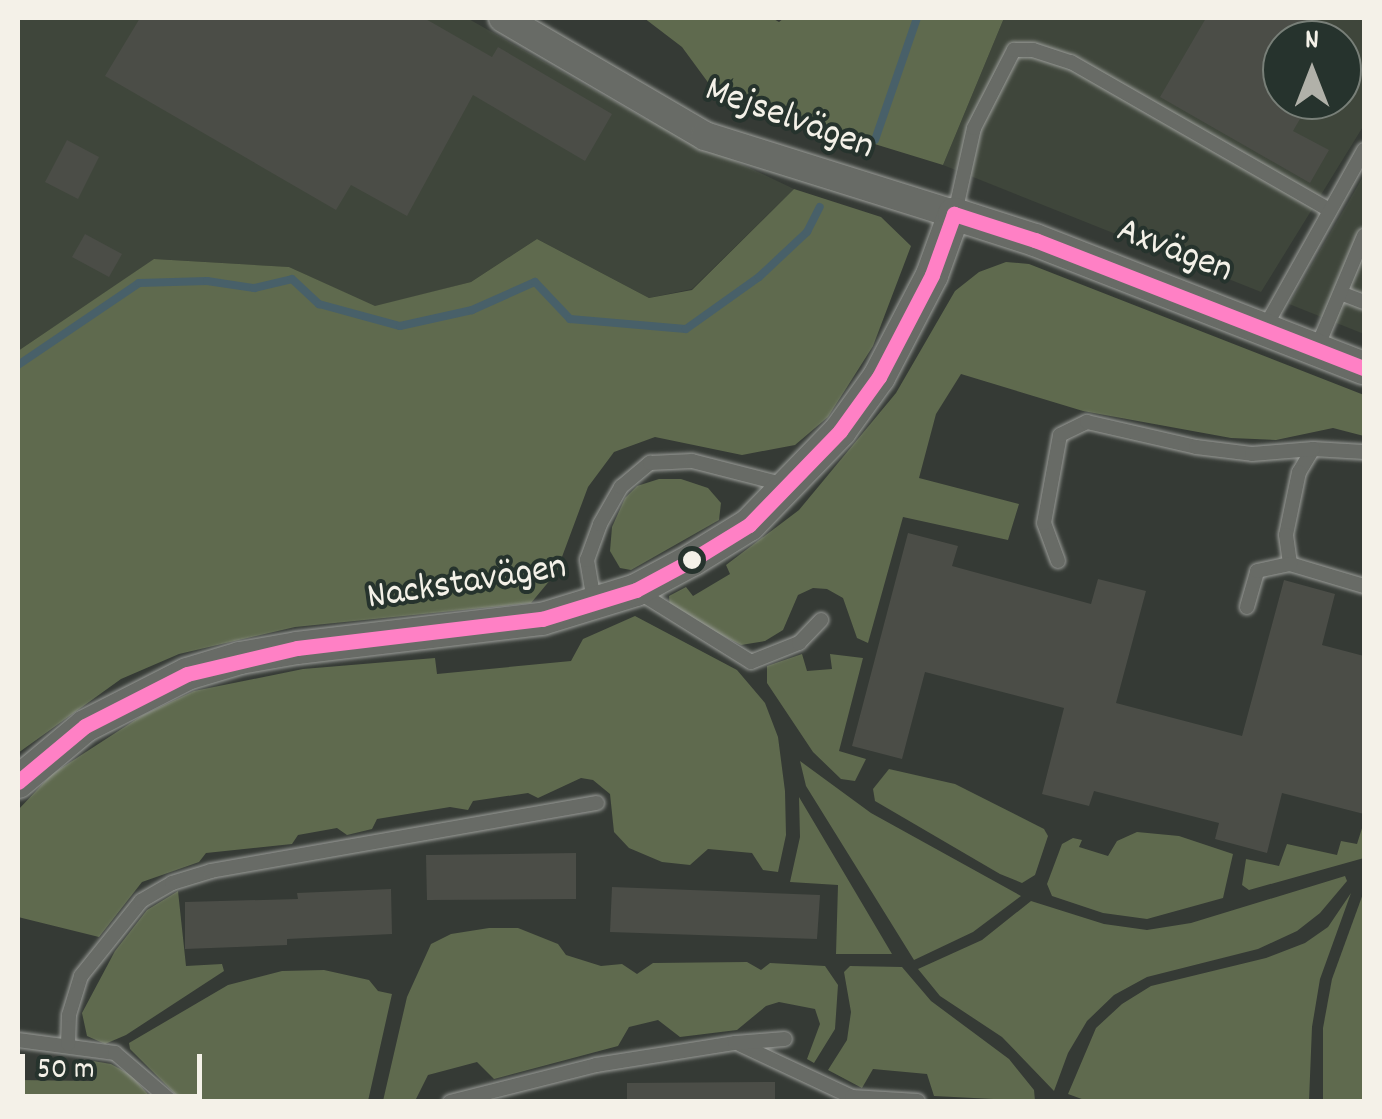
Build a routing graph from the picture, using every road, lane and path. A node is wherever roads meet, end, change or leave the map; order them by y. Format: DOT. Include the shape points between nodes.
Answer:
graph roads {
  1 [pos="504,18"];
  2 [pos="1364,150"];
  3 [pos="1328,209"];
  4 [pos="954,214"];
  5 [pos="1364,236"];
  6 [pos="1343,294"];
  7 [pos="1364,302"];
  8 [pos="1264,330"];
  9 [pos="1316,350"];
  10 [pos="1364,368"];
  11 [pos="1313,449"];
  12 [pos="1364,452"];
  13 [pos="792,486"];
  14 [pos="1058,561"];
  15 [pos="1290,564"];
  16 [pos="1364,586"];
  17 [pos="636,590"];
  18 [pos="594,604"];
  19 [pos="1247,607"];
  20 [pos="821,620"];
  21 [pos="18,782"];
  22 [pos="597,803"];
  23 [pos="18,1040"];
  24 [pos="785,1040"];
  25 [pos="735,1043"];
  26 [pos="68,1044"];
  27 [pos="918,1101"];
  28 [pos="172,1102"];
  29 [pos="450,1102"];
  1 -- 4 [label="street, Mejselvägen" via="705,136"];
  2 -- 3 [label="lane"];
  3 -- 4 [label="lane" via="1071,62 1014,50 974,128"];
  3 -- 8 [label="lane"];
  4 -- 8 [label="street, Axvägen"];
  4 -- 13 [label="street, Nackstavägen" via="932,275 878,377"];
  5 -- 6 [label="lane"];
  6 -- 7 [label="lane"];
  6 -- 9 [label="lane"];
  8 -- 9 [label="street, Axvägen"];
  9 -- 10 [label="street, Axvägen"];
  11 -- 12 [label="lane"];
  11 -- 14 [label="lane" via="1252,454 1087,422 1060,435 1044,524"];
  11 -- 15 [label="lane" via="1300,472 1286,535"];
  13 -- 17 [label="street, Nackstavägen" via="749,525"];
  13 -- 18 [label="lane" via="692,462 650,464 621,486 600,524 588,560"];
  15 -- 16 [label="lane"];
  15 -- 19 [label="lane" via="1257,571"];
  17 -- 18 [label="street, Nackstavägen"];
  17 -- 20 [label="lane" via="751,662 799,643"];
  18 -- 21 [label="street, Nackstavägen" via="542,620 240,658 187,674 84,726"];
  22 -- 26 [label="lane" via="211,871 172,884 141,901 82,976"];
  23 -- 26 [label="lane"];
  24 -- 25 [label="lane"];
  25 -- 27 [label="lane" via="852,1097"];
  25 -- 29 [label="lane" via="596,1066"];
  26 -- 28 [label="lane" via="115,1053"];
}
